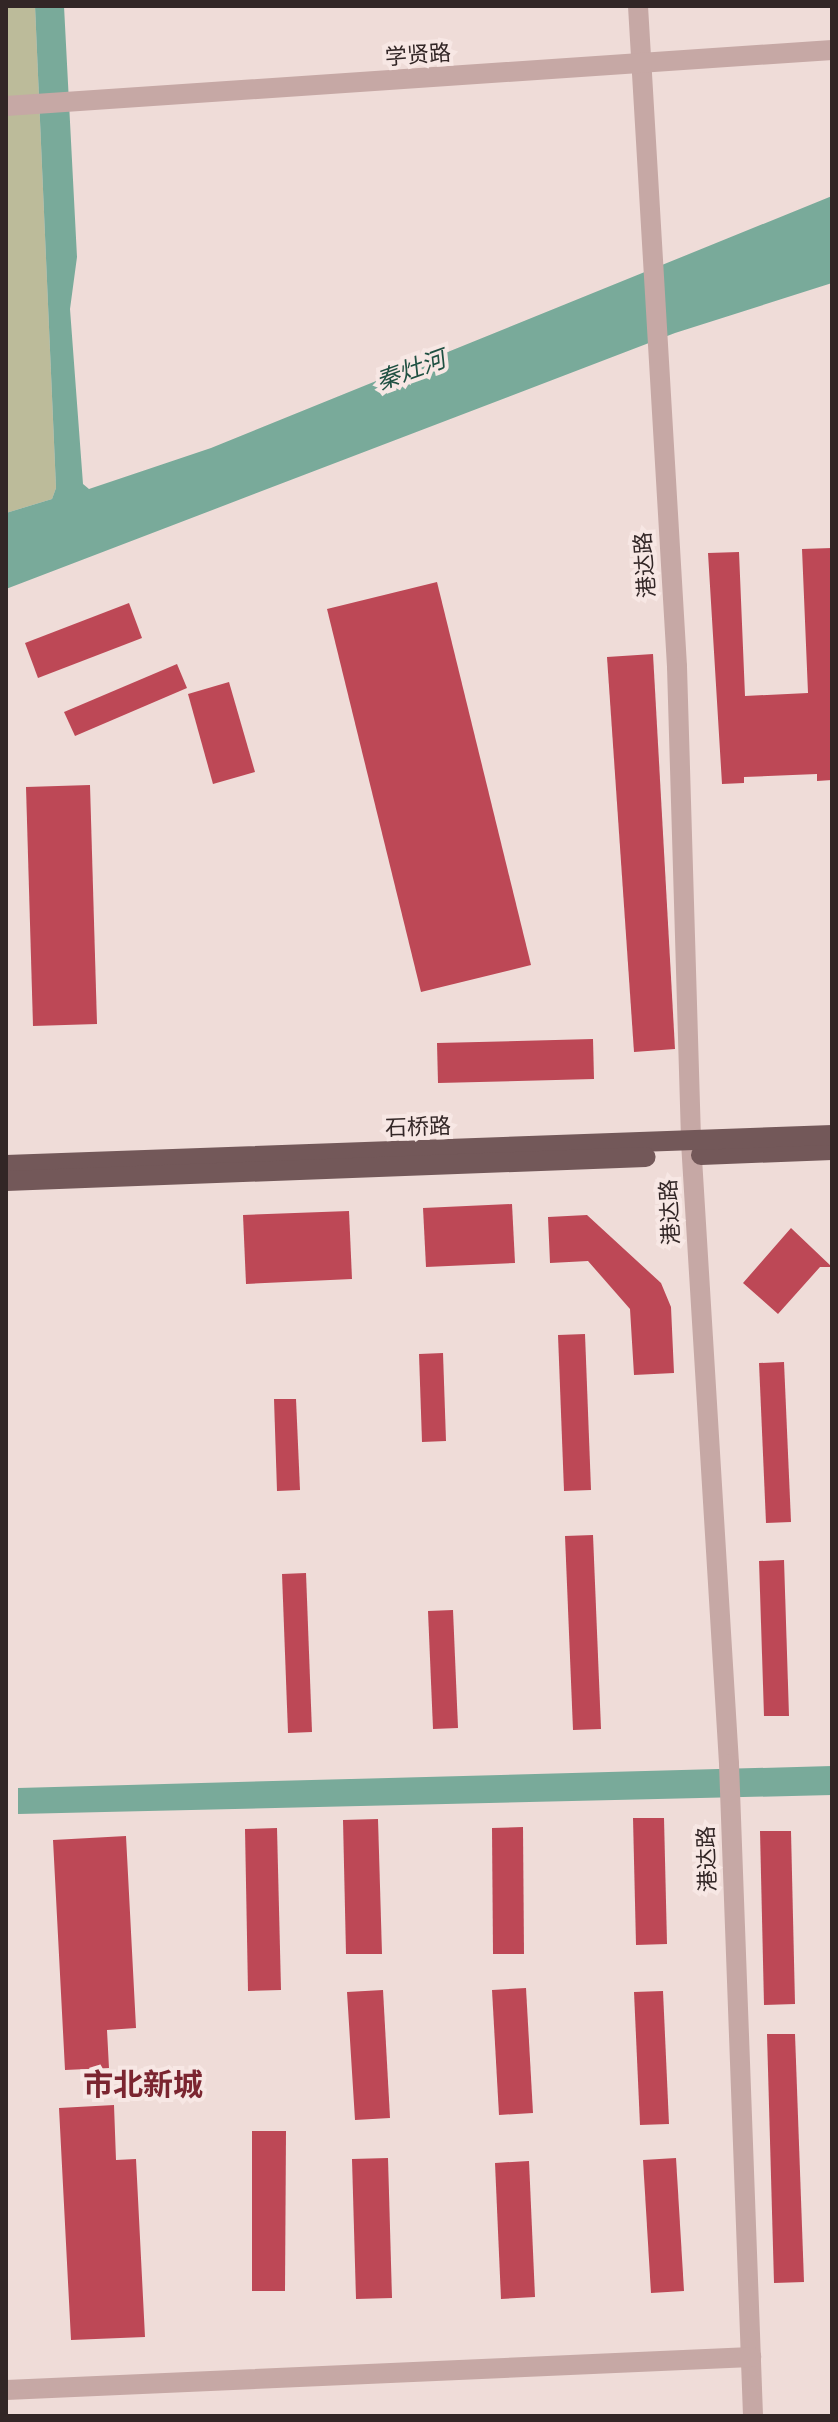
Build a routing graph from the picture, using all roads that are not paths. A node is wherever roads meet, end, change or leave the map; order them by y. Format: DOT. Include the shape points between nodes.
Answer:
graph roads {
  1 [pos="638,6"];
  2 [pos="832,50"];
  3 [pos="640,65"];
  4 [pos="6,106"];
  5 [pos="832,1135"];
  6 [pos="691,1148"];
  7 [pos="832,1150"];
  8 [pos="6,1165"];
  9 [pos="6,1181"];
  10 [pos="751,2357"];
  11 [pos="6,2390"];
  12 [pos="753,2416"];
  1 -- 3 [label="street, 港达路"];
  2 -- 3 [label="street, 学贤路"];
  3 -- 4 [label="street, 学贤路"];
  3 -- 6 [label="street, 港达路" via="677,667"];
  5 -- 6 [label="main road, 石桥路"];
  6 -- 7 [label="main road, 石桥路"];
  6 -- 8 [label="main road, 石桥路"];
  6 -- 9 [label="main road, 石桥路"];
  6 -- 10 [label="street, 港达路" via="729,1764"];
  10 -- 11 [label="street"];
  10 -- 12 [label="street, 港达路"];
}
